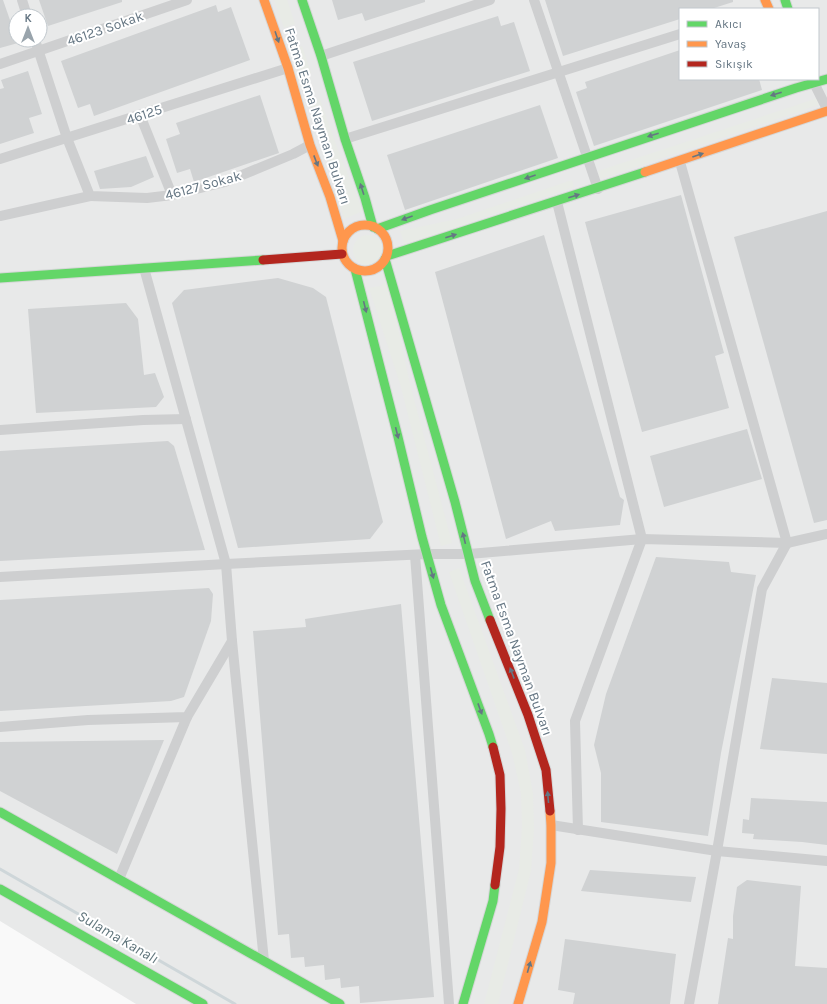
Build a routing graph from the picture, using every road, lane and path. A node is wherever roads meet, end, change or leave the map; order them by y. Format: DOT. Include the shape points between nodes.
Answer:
graph roads {
  1 [pos="187,0"];
  2 [pos="264,0"];
  3 [pos="302,0"];
  4 [pos="490,0"];
  5 [pos="534,0"];
  6 [pos="679,34"];
  7 [pos="38,48"];
  8 [pos="39,51"];
  9 [pos="321,56"];
  10 [pos="0,64"];
  11 [pos="288,68"];
  12 [pos="558,73"];
  13 [pos="827,79"];
  14 [pos="813,81"];
  15 [pos="794,83"];
  16 [pos="827,110"];
  17 [pos="140,115"];
  18 [pos="67,138"];
  19 [pos="346,139"];
  20 [pos="310,145"];
  21 [pos="587,157"];
  22 [pos="0,160"];
  23 [pos="680,162"];
  24 [pos="598,189"];
  25 [pos="172,194"];
  26 [pos="90,196"];
  27 [pos="557,202"];
  28 [pos="0,216"];
  29 [pos="375,228"];
  30 [pos="343,241"];
  31 [pos="342,254"];
  32 [pos="386,258"];
  33 [pos="144,268"];
  34 [pos="355,269"];
  35 [pos="0,278"];
  36 [pos="186,419"];
  37 [pos="0,430"];
  38 [pos="827,534"];
  39 [pos="642,539"];
  40 [pos="787,543"];
  41 [pos="427,554"];
  42 [pos="468,554"];
  43 [pos="415,555"];
  44 [pos="226,564"];
  45 [pos="0,577"];
  46 [pos="232,640"];
  47 [pos="187,717"];
  48 [pos="0,727"];
  49 [pos="0,812"];
  50 [pos="551,825"];
  51 [pos="578,830"];
  52 [pos="717,851"];
  53 [pos="827,861"];
  54 [pos="120,879"];
  55 [pos="0,889"];
  56 [pos="264,961"];
  57 [pos="203,1004"];
  58 [pos="340,1004"];
  59 [pos="449,1004"];
  60 [pos="463,1004"];
  61 [pos="518,1004"];
  62 [pos="689,1004"];
  1 -- 8 [label="street, 46123 Sokak"];
  2 -- 11 [label="street, Fatma Esma Nayman Bulvarı, one-way"];
  3 -- 9 [label="street, Fatma Esma Nayman Bulvarı"];
  4 -- 9 [label="street"];
  5 -- 12 [label="street"];
  6 -- 12 [label="street"];
  7 -- 8 [label="street"];
  8 -- 10 [label="street, 46123 Sokak"];
  8 -- 18 [label="street"];
  9 -- 19 [label="street, Fatma Esma Nayman Bulvarı"];
  11 -- 17 [label="street, 46125"];
  11 -- 20 [label="street, Fatma Esma Nayman Bulvarı"];
  12 -- 19 [label="street"];
  12 -- 21 [label="street"];
  13 -- 14 [label="street"];
  14 -- 15 [label="street"];
  14 -- 16 [label="street"];
  15 -- 21 [label="street, one-way"];
  23 -- 16 [label="street, one-way"];
  17 -- 18 [label="street, 46125"];
  17 -- 25 [label="street"];
  18 -- 22 [label="street, 46125"];
  18 -- 26 [label="street"];
  29 -- 19 [label="street, Fatma Esma Nayman Bulvarı, one-way"];
  20 -- 25 [label="street, 46127 Sokak" via="225,182"];
  20 -- 30 [label="street, Fatma Esma Nayman Bulvarı, one-way" via="330,197"];
  21 -- 24 [label="street"];
  21 -- 29 [label="street, one-way"];
  23 -- 24 [label="street"];
  23 -- 40 [label="street"];
  27 -- 24 [label="street, one-way"];
  25 -- 26 [label="street, 46127 Sokak" via="147,198"];
  26 -- 28 [label="street, 46127 Sokak"];
  32 -- 27 [label="street, one-way"];
  27 -- 39 [label="street"];
  29 -- 30 [label="street" via="358,226 346,234"];
  29 -- 32 [label="street" via="383,234 386,241"];
  30 -- 31 [label="street"];
  31 -- 33 [label="street"];
  31 -- 34 [label="street"];
  32 -- 34 [label="street" via="375,269"];
  42 -- 32 [label="street, Fatma Esma Nayman Bulvarı, one-way"];
  33 -- 35 [label="street"];
  33 -- 36 [label="street"];
  34 -- 41 [label="street, one-way"];
  36 -- 37 [label="street"];
  36 -- 44 [label="street"];
  38 -- 40 [label="street"];
  39 -- 40 [label="street"];
  39 -- 42 [label="street"];
  39 -- 51 [label="street" via="575,721"];
  40 -- 52 [label="street" via="762,589"];
  41 -- 42 [label="street"];
  41 -- 43 [label="street"];
  41 -- 60 [label="street, one-way" via="441,604 489,734 500,775 500,847 493,901"];
  50 -- 42 [label="street, Fatma Esma Nayman Bulvarı, one-way" via="546,770 528,715 475,581"];
  43 -- 44 [label="street"];
  43 -- 59 [label="street"];
  44 -- 45 [label="street"];
  44 -- 46 [label="street"];
  46 -- 47 [label="street"];
  46 -- 56 [label="street"];
  47 -- 48 [label="street" via="88,720"];
  47 -- 54 [label="street"];
  49 -- 54 [label="street"];
  50 -- 51 [label="street"];
  61 -- 50 [label="street, Fatma Esma Nayman Bulvarı, one-way" via="542,922 551,862"];
  51 -- 52 [label="street"];
  52 -- 53 [label="street"];
  52 -- 62 [label="street"];
  54 -- 56 [label="street"];
  55 -- 57 [label="street"];
  56 -- 58 [label="street"];
}
